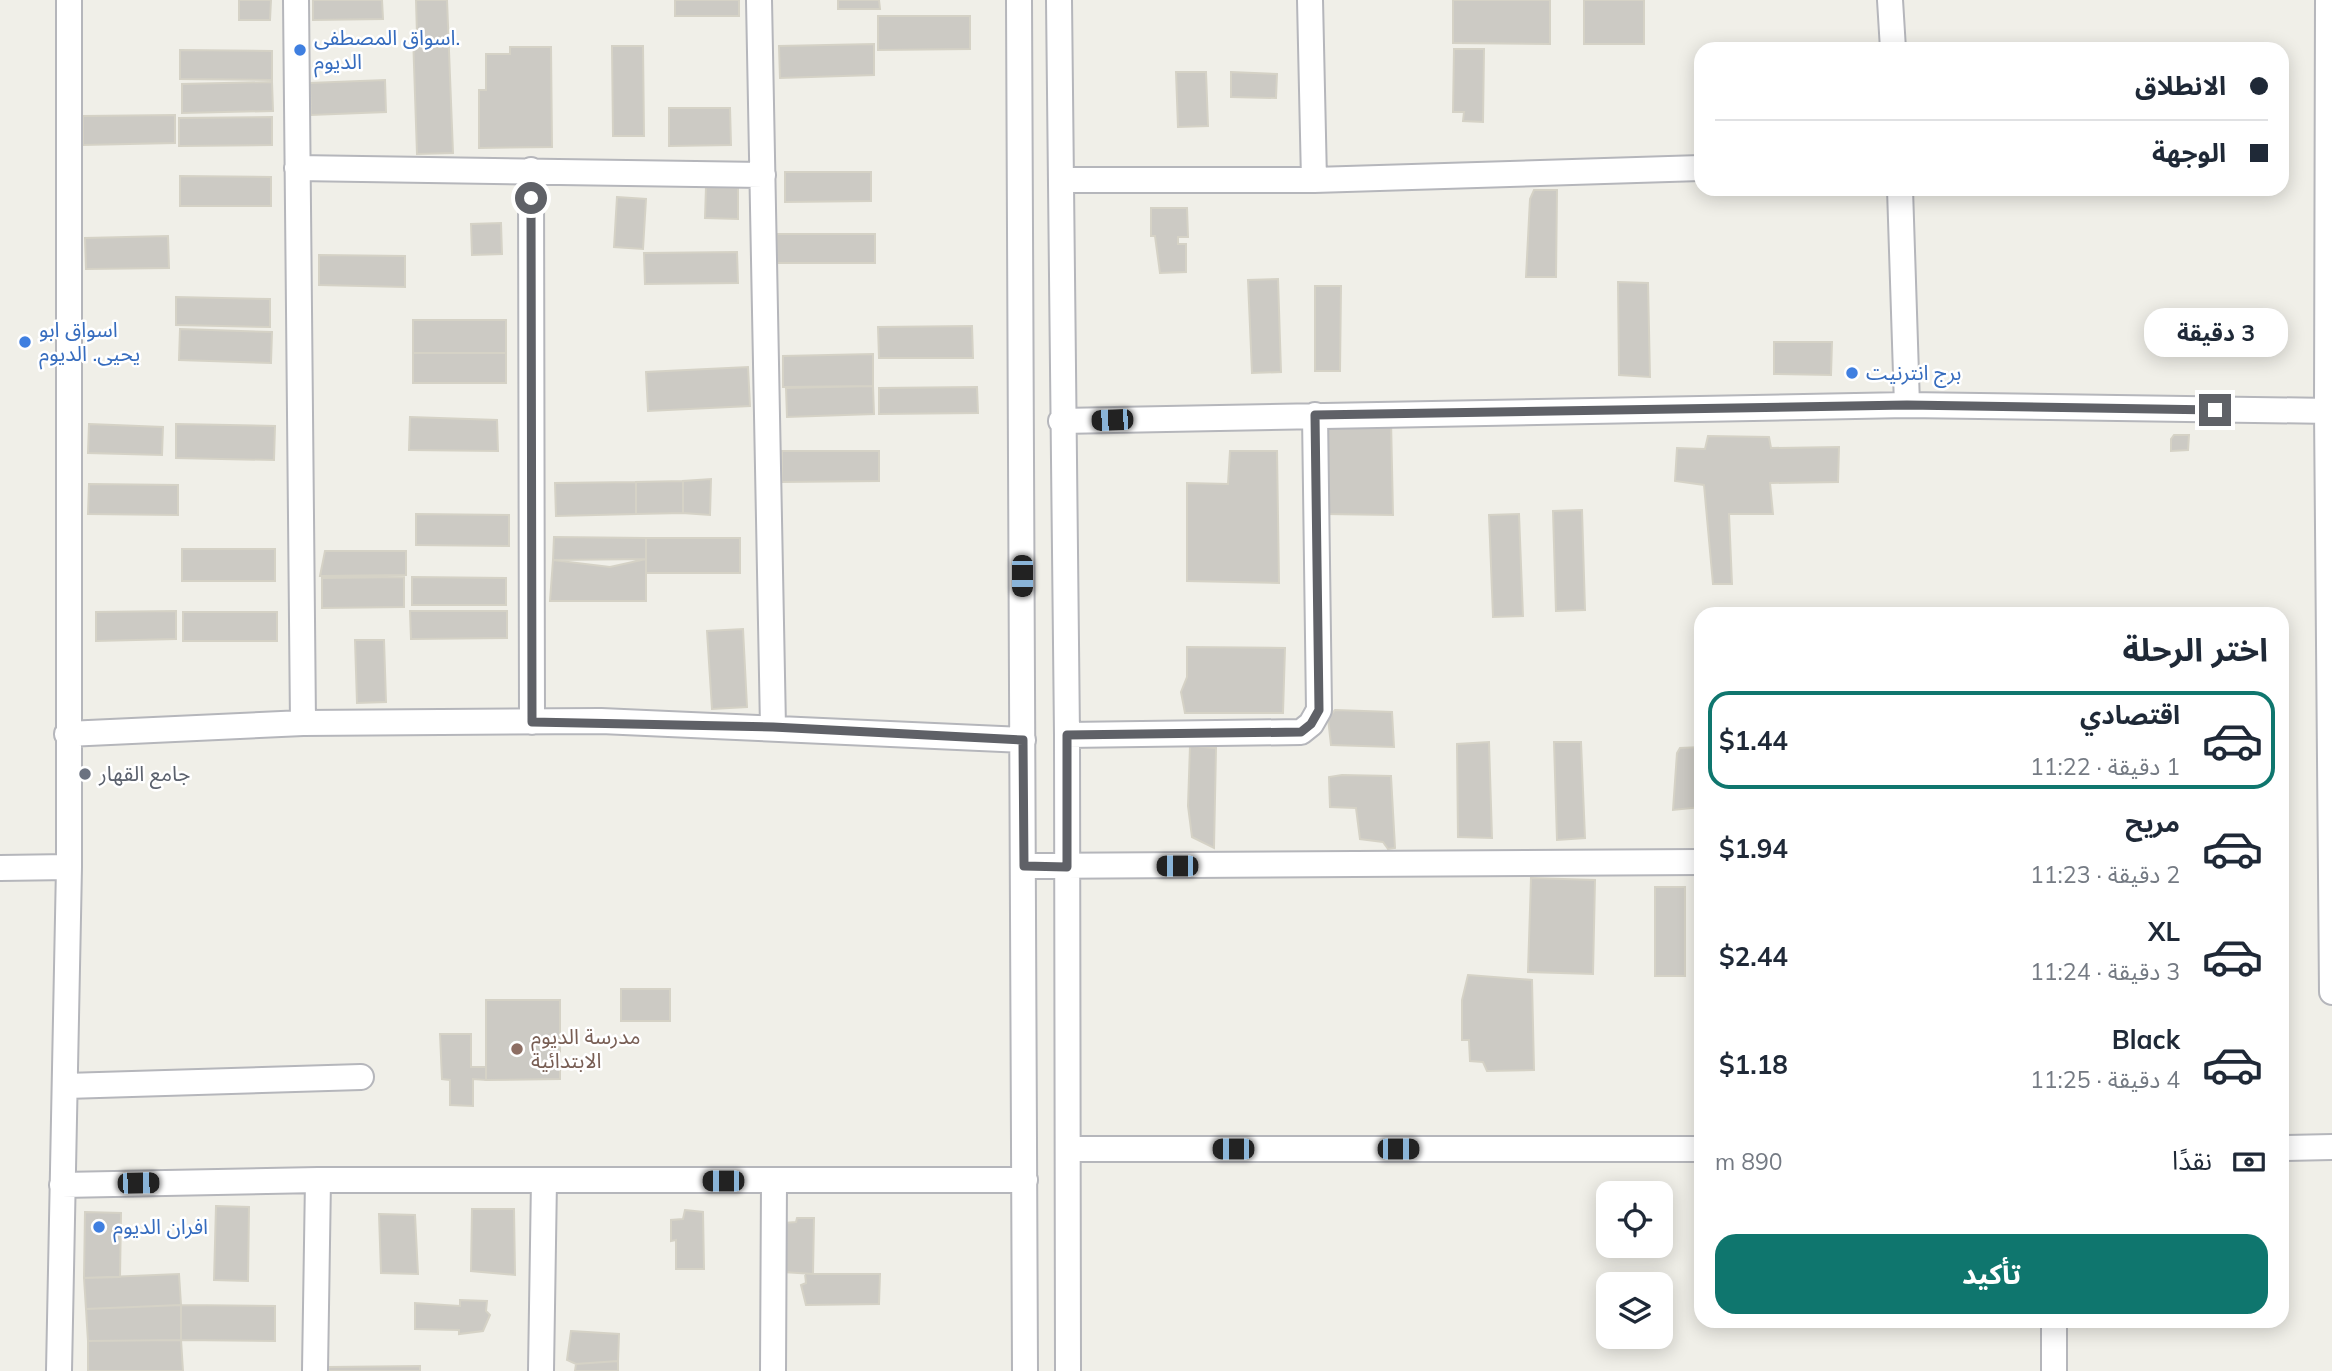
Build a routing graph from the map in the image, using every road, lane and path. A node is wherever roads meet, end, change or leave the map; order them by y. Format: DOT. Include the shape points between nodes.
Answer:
graph roads {
  1 [pos="69,0"];
  2 [pos="296,0"];
  3 [pos="759,0"];
  4 [pos="1019,0"];
  5 [pos="1059,0"];
  6 [pos="1310,0"];
  7 [pos="1890,0"];
  8 [pos="2328,0"];
  9 [pos="1893,42"];
  10 [pos="297,168"];
  11 [pos="1694,168"];
  12 [pos="531,170"];
  13 [pos="763,175"];
  14 [pos="1061,180"];
  15 [pos="1314,180"];
  16 [pos="1900,196"];
  17 [pos="1907,405"];
  18 [pos="2329,411"];
  19 [pos="1315,415"];
  20 [pos="1061,421"];
  21 [pos="532,722"];
  22 [pos="303,723"];
  23 [pos="773,727"];
  24 [pos="67,734"];
  25 [pos="1067,735"];
  26 [pos="1023,740"];
  27 [pos="1694,862"];
  28 [pos="1024,866"];
  29 [pos="69,867"];
  30 [pos="1067,867"];
  31 [pos="0,868"];
  32 [pos="2332,992"];
  33 [pos="360,1077"];
  34 [pos="66,1086"];
  35 [pos="2332,1147"];
  36 [pos="2289,1148"];
  37 [pos="1068,1149"];
  38 [pos="1694,1149"];
  39 [pos="318,1180"];
  40 [pos="544,1180"];
  41 [pos="1024,1180"];
  42 [pos="774,1181"];
  43 [pos="62,1185"];
  44 [pos="2054,1328"];
  45 [pos="59,1371"];
  46 [pos="315,1371"];
  47 [pos="541,1371"];
  48 [pos="773,1371"];
  49 [pos="1025,1371"];
  50 [pos="1068,1371"];
  51 [pos="2054,1371"];
  1 -- 24 [label="street"];
  2 -- 10 [label="street"];
  3 -- 13 [label="street"];
  4 -- 26 [label="street"];
  5 -- 14 [label="street"];
  6 -- 15 [label="street"];
  7 -- 9 [label="street"];
  8 -- 18 [label="street"];
  10 -- 12 [label="street"];
  10 -- 22 [label="street"];
  11 -- 15 [label="street"];
  12 -- 13 [label="street"];
  12 -- 21 [label="street"];
  13 -- 23 [label="street"];
  14 -- 15 [label="street"];
  14 -- 20 [label="street"];
  16 -- 17 [label="street"];
  17 -- 18 [label="street"];
  17 -- 19 [label="street"];
  18 -- 32 [label="street"];
  19 -- 20 [label="street"];
  19 -- 25 [label="street" via="1319,710 1311,724 1301,732"];
  20 -- 25 [label="street"];
  21 -- 22 [label="street"];
  21 -- 23 [label="street"];
  22 -- 24 [label="street"];
  23 -- 26 [label="street"];
  24 -- 29 [label="street"];
  25 -- 30 [label="street"];
  26 -- 28 [label="street"];
  27 -- 30 [label="street"];
  28 -- 30 [label="street"];
  28 -- 41 [label="street"];
  29 -- 31 [label="street"];
  29 -- 34 [label="street"];
  30 -- 37 [label="street"];
  33 -- 34 [label="street"];
  34 -- 43 [label="street"];
  35 -- 36 [label="street"];
  37 -- 38 [label="street"];
  37 -- 50 [label="street"];
  39 -- 40 [label="street"];
  39 -- 43 [label="street"];
  39 -- 46 [label="street"];
  40 -- 42 [label="street"];
  40 -- 47 [label="street"];
  41 -- 42 [label="street"];
  41 -- 49 [label="street"];
  42 -- 48 [label="street"];
  43 -- 45 [label="street"];
  44 -- 51 [label="street"];
}
